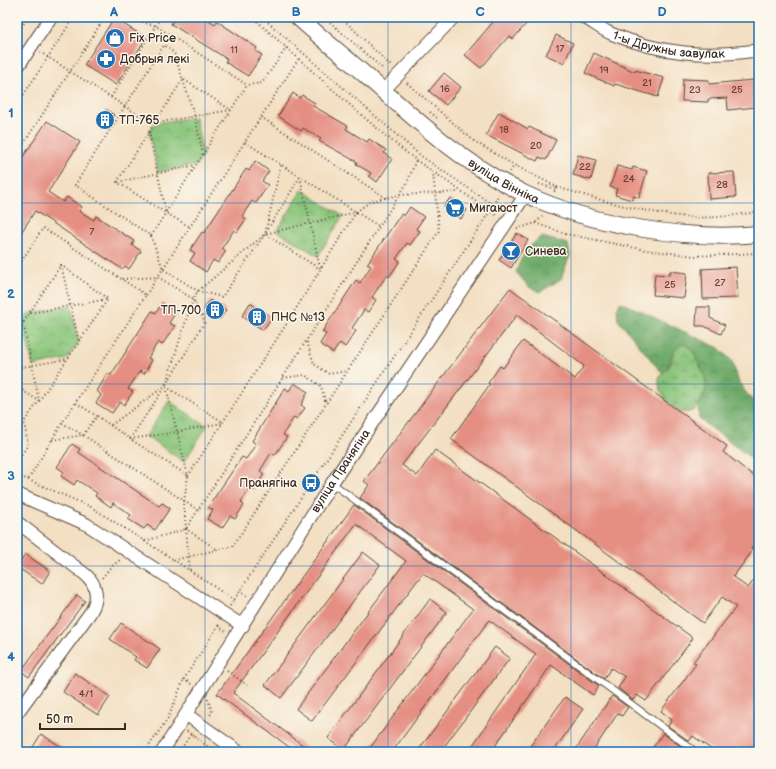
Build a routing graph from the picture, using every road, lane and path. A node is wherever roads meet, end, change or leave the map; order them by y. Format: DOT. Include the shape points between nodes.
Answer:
graph roads {
  1 [pos="28,17"];
  2 [pos="51,17"];
  3 [pos="74,17"];
  4 [pos="105,17"];
  5 [pos="127,17"];
  6 [pos="161,17"];
  7 [pos="252,17"];
  8 [pos="262,17"];
  9 [pos="298,17"];
  10 [pos="324,17"];
  11 [pos="454,17"];
  12 [pos="583,17"];
  13 [pos="156,26"];
  14 [pos="17,34"];
  15 [pos="287,47"];
  16 [pos="759,50"];
  17 [pos="48,57"];
  18 [pos="299,58"];
  19 [pos="17,68"];
  20 [pos="382,68"];
  21 [pos="70,72"];
  22 [pos="182,79"];
  23 [pos="247,85"];
  24 [pos="382,90"];
  25 [pos="110,98"];
  26 [pos="17,105"];
  27 [pos="124,106"];
  28 [pos="426,109"];
  29 [pos="231,110"];
  30 [pos="195,117"];
  31 [pos="261,117"];
  32 [pos="442,123"];
  33 [pos="155,124"];
  34 [pos="149,132"];
  35 [pos="246,142"];
  36 [pos="17,154"];
  37 [pos="204,155"];
  38 [pos="281,164"];
  39 [pos="197,165"];
  40 [pos="505,167"];
  41 [pos="158,172"];
  42 [pos="433,173"];
  43 [pos="517,174"];
  44 [pos="300,177"];
  45 [pos="117,182"];
  46 [pos="531,189"];
  47 [pos="459,192"];
  48 [pos="434,193"];
  49 [pos="399,196"];
  50 [pos="386,198"];
  51 [pos="493,205"];
  52 [pos="356,212"];
  53 [pos="759,212"];
  54 [pos="166,213"];
  55 [pos="311,223"];
  56 [pos="535,223"];
  57 [pos="190,227"];
  58 [pos="380,227"];
  59 [pos="265,234"];
  60 [pos="759,234"];
  61 [pos="151,236"];
  62 [pos="759,254"];
  63 [pos="61,265"];
  64 [pos="17,268"];
  65 [pos="163,269"];
  66 [pos="320,269"];
  67 [pos="158,277"];
  68 [pos="122,279"];
  69 [pos="198,292"];
  70 [pos="146,295"];
  71 [pos="108,299"];
  72 [pos="193,299"];
  73 [pos="70,306"];
  74 [pos="29,313"];
  75 [pos="23,322"];
  76 [pos="17,332"];
  77 [pos="307,341"];
  78 [pos="79,342"];
  79 [pos="67,359"];
  80 [pos="33,366"];
  81 [pos="17,368"];
  82 [pos="347,371"];
  83 [pos="283,378"];
  84 [pos="165,386"];
  85 [pos="17,387"];
  86 [pos="39,401"];
  87 [pos="76,403"];
  88 [pos="326,404"];
  89 [pos="97,416"];
  90 [pos="17,418"];
  91 [pos="24,422"];
  92 [pos="223,422"];
  93 [pos="62,423"];
  94 [pos="111,425"];
  95 [pos="177,432"];
  96 [pos="83,435"];
  97 [pos="130,439"];
  98 [pos="52,440"];
  99 [pos="17,461"];
  100 [pos="17,475"];
  101 [pos="188,476"];
  102 [pos="28,480"];
  103 [pos="332,483"];
  104 [pos="17,494"];
  105 [pos="184,501"];
  106 [pos="198,510"];
  107 [pos="17,522"];
  108 [pos="186,529"];
  109 [pos="145,541"];
  110 [pos="218,550"];
  111 [pos="132,554"];
  112 [pos="188,556"];
  113 [pos="174,560"];
  114 [pos="190,572"];
  115 [pos="95,588"];
  116 [pos="234,600"];
  117 [pos="243,626"];
  118 [pos="223,668"];
  119 [pos="184,679"];
  120 [pos="247,685"];
  121 [pos="17,713"];
  122 [pos="187,715"];
  123 [pos="195,737"];
  124 [pos="145,752"];
  125 [pos="162,752"];
  126 [pos="179,752"];
  127 [pos="239,752"];
  128 [pos="696,752"];
  1 -- 14 [label="path"];
  2 -- 19 [label="street"];
  3 -- 17 [label="path"];
  4 -- 21 [label="path"];
  5 -- 13 [label="path"];
  6 -- 13 [label="path"];
  7 -- 15 [label="path"];
  8 -- 51 [label="path" via="422,156"];
  9 -- 24 [label="street, вуліца Вінніка"];
  10 -- 20 [label="path"];
  11 -- 24 [label="street"];
  12 -- 16 [label="street, 1-ы Дружны завулак" via="611,33 647,45 688,54 732,54"];
  13 -- 23 [label="path"];
  13 -- 25 [label="path"];
  15 -- 18 [label="path"];
  15 -- 23 [label="path" via="262,83"];
  17 -- 21 [label="path"];
  17 -- 26 [label="path"];
  18 -- 31 [label="path"];
  18 -- 49 [label="path" via="379,132 416,160"];
  21 -- 25 [label="path"];
  21 -- 36 [label="path"];
  22 -- 27 [label="path" via="174,53 164,46"];
  22 -- 29 [label="path"];
  22 -- 30 [label="path"];
  22 -- 33 [label="path"];
  23 -- 29 [label="path"];
  24 -- 46 [label="street, вуліца Вінніка" via="457,153"];
  25 -- 27 [label="path"];
  27 -- 33 [label="path"];
  27 -- 61 [label="path" via="75,185"];
  28 -- 32 [label="path"];
  29 -- 30 [label="path"];
  29 -- 37 [label="path"];
  30 -- 33 [label="path"];
  30 -- 37 [label="path"];
  31 -- 35 [label="path"];
  31 -- 50 [label="path"];
  33 -- 34 [label="path"];
  34 -- 41 [label="path"];
  34 -- 45 [label="path"];
  35 -- 38 [label="path"];
  35 -- 57 [label="path"];
  37 -- 39 [label="path"];
  38 -- 44 [label="path"];
  38 -- 59 [label="path"];
  39 -- 41 [label="path"];
  39 -- 54 [label="path"];
  40 -- 43 [label="path"];
  41 -- 45 [label="path"];
  41 -- 54 [label="path"];
  42 -- 48 [label="path"];
  44 -- 52 [label="path"];
  44 -- 55 [label="path"];
  44 -- 59 [label="path"];
  45 -- 54 [label="path"];
  46 -- 53 [label="path" via="556,188 611,203 689,217"];
  46 -- 60 [label="street, вуліца Вінніка" via="586,216 630,227 674,233"];
  46 -- 103 [label="street, вуліца Пранягіна"];
  47 -- 48 [label="path"];
  48 -- 49 [label="path"];
  48 -- 82 [label="path" via="439,231"];
  49 -- 50 [label="path"];
  49 -- 58 [label="path"];
  50 -- 52 [label="path" via="371,201"];
  52 -- 55 [label="path"];
  52 -- 58 [label="path"];
  52 -- 66 [label="path"];
  54 -- 57 [label="path"];
  54 -- 61 [label="path"];
  55 -- 59 [label="path"];
  55 -- 66 [label="path"];
  56 -- 62 [label="path" via="566,234 646,250 695,256"];
  57 -- 65 [label="path"];
  58 -- 77 [label="path"];
  59 -- 66 [label="path"];
  59 -- 69 [label="path"];
  59 -- 69 [label="path" via="222,297"];
  61 -- 65 [label="path"];
  63 -- 71 [label="path"];
  63 -- 73 [label="path"];
  63 -- 74 [label="path"];
  64 -- 68 [label="path" via="43,228"];
  65 -- 67 [label="path"];
  65 -- 69 [label="path"];
  66 -- 92 [label="path"];
  67 -- 68 [label="path"];
  67 -- 70 [label="path"];
  67 -- 72 [label="path"];
  68 -- 70 [label="path"];
  69 -- 72 [label="path"];
  70 -- 87 [label="path"];
  71 -- 73 [label="path"];
  71 -- 78 [label="path"];
  72 -- 84 [label="path"];
  72 -- 84 [label="path" via="205,322"];
  73 -- 74 [label="path"];
  73 -- 78 [label="path"];
  74 -- 75 [label="path"];
  75 -- 76 [label="path"];
  75 -- 80 [label="path"];
  77 -- 82 [label="path" via="314,364 329,374"];
  77 -- 83 [label="path"];
  78 -- 79 [label="path"];
  79 -- 80 [label="path"];
  79 -- 86 [label="path"];
  80 -- 81 [label="path"];
  80 -- 86 [label="path"];
  82 -- 88 [label="path"];
  83 -- 88 [label="path" via="305,375 321,386"];
  83 -- 106 [label="path"];
  84 -- 92 [label="path"];
  84 -- 94 [label="path"];
  84 -- 95 [label="path"];
  84 -- 97 [label="path"];
  85 -- 86 [label="path"];
  86 -- 91 [label="path"];
  87 -- 89 [label="path"];
  87 -- 93 [label="path"];
  88 -- 110 [label="path" via="233,546"];
  89 -- 94 [label="path"];
  89 -- 96 [label="path"];
  90 -- 91 [label="path"];
  91 -- 99 [label="path" via="28,445"];
  92 -- 95 [label="path"];
  92 -- 101 [label="path"];
  93 -- 96 [label="path"];
  93 -- 98 [label="path"];
  94 -- 97 [label="path"];
  95 -- 97 [label="path"];
  95 -- 101 [label="path"];
  96 -- 98 [label="path"];
  96 -- 105 [label="path"];
  97 -- 101 [label="path"];
  98 -- 102 [label="path"];
  100 -- 102 [label="path"];
  101 -- 105 [label="path"];
  102 -- 109 [label="path" via="91,507"];
  103 -- 117 [label="street, вуліца Пранягіна"];
  103 -- 128 [label="lane"];
  104 -- 111 [label="street" via="86,524"];
  105 -- 106 [label="path"];
  105 -- 108 [label="path"];
  106 -- 108 [label="path"];
  107 -- 115 [label="street" via="80,570"];
  108 -- 109 [label="path"];
  108 -- 110 [label="path"];
  108 -- 112 [label="path"];
  109 -- 113 [label="path"];
  110 -- 112 [label="path"];
  111 -- 115 [label="path" via="110,568"];
  111 -- 117 [label="street"];
  112 -- 113 [label="path"];
  112 -- 114 [label="path"];
  113 -- 114 [label="path"];
  114 -- 116 [label="path"];
  115 -- 121 [label="street" via="96,597 90,613"];
  117 -- 122 [label="street, вуліца Пранягіна"];
  118 -- 120 [label="path"];
  119 -- 124 [label="path" via="168,718"];
  122 -- 125 [label="street, вуліца Пранягіна"];
  122 -- 127 [label="street"];
  123 -- 126 [label="path" via="191,734"];
}
